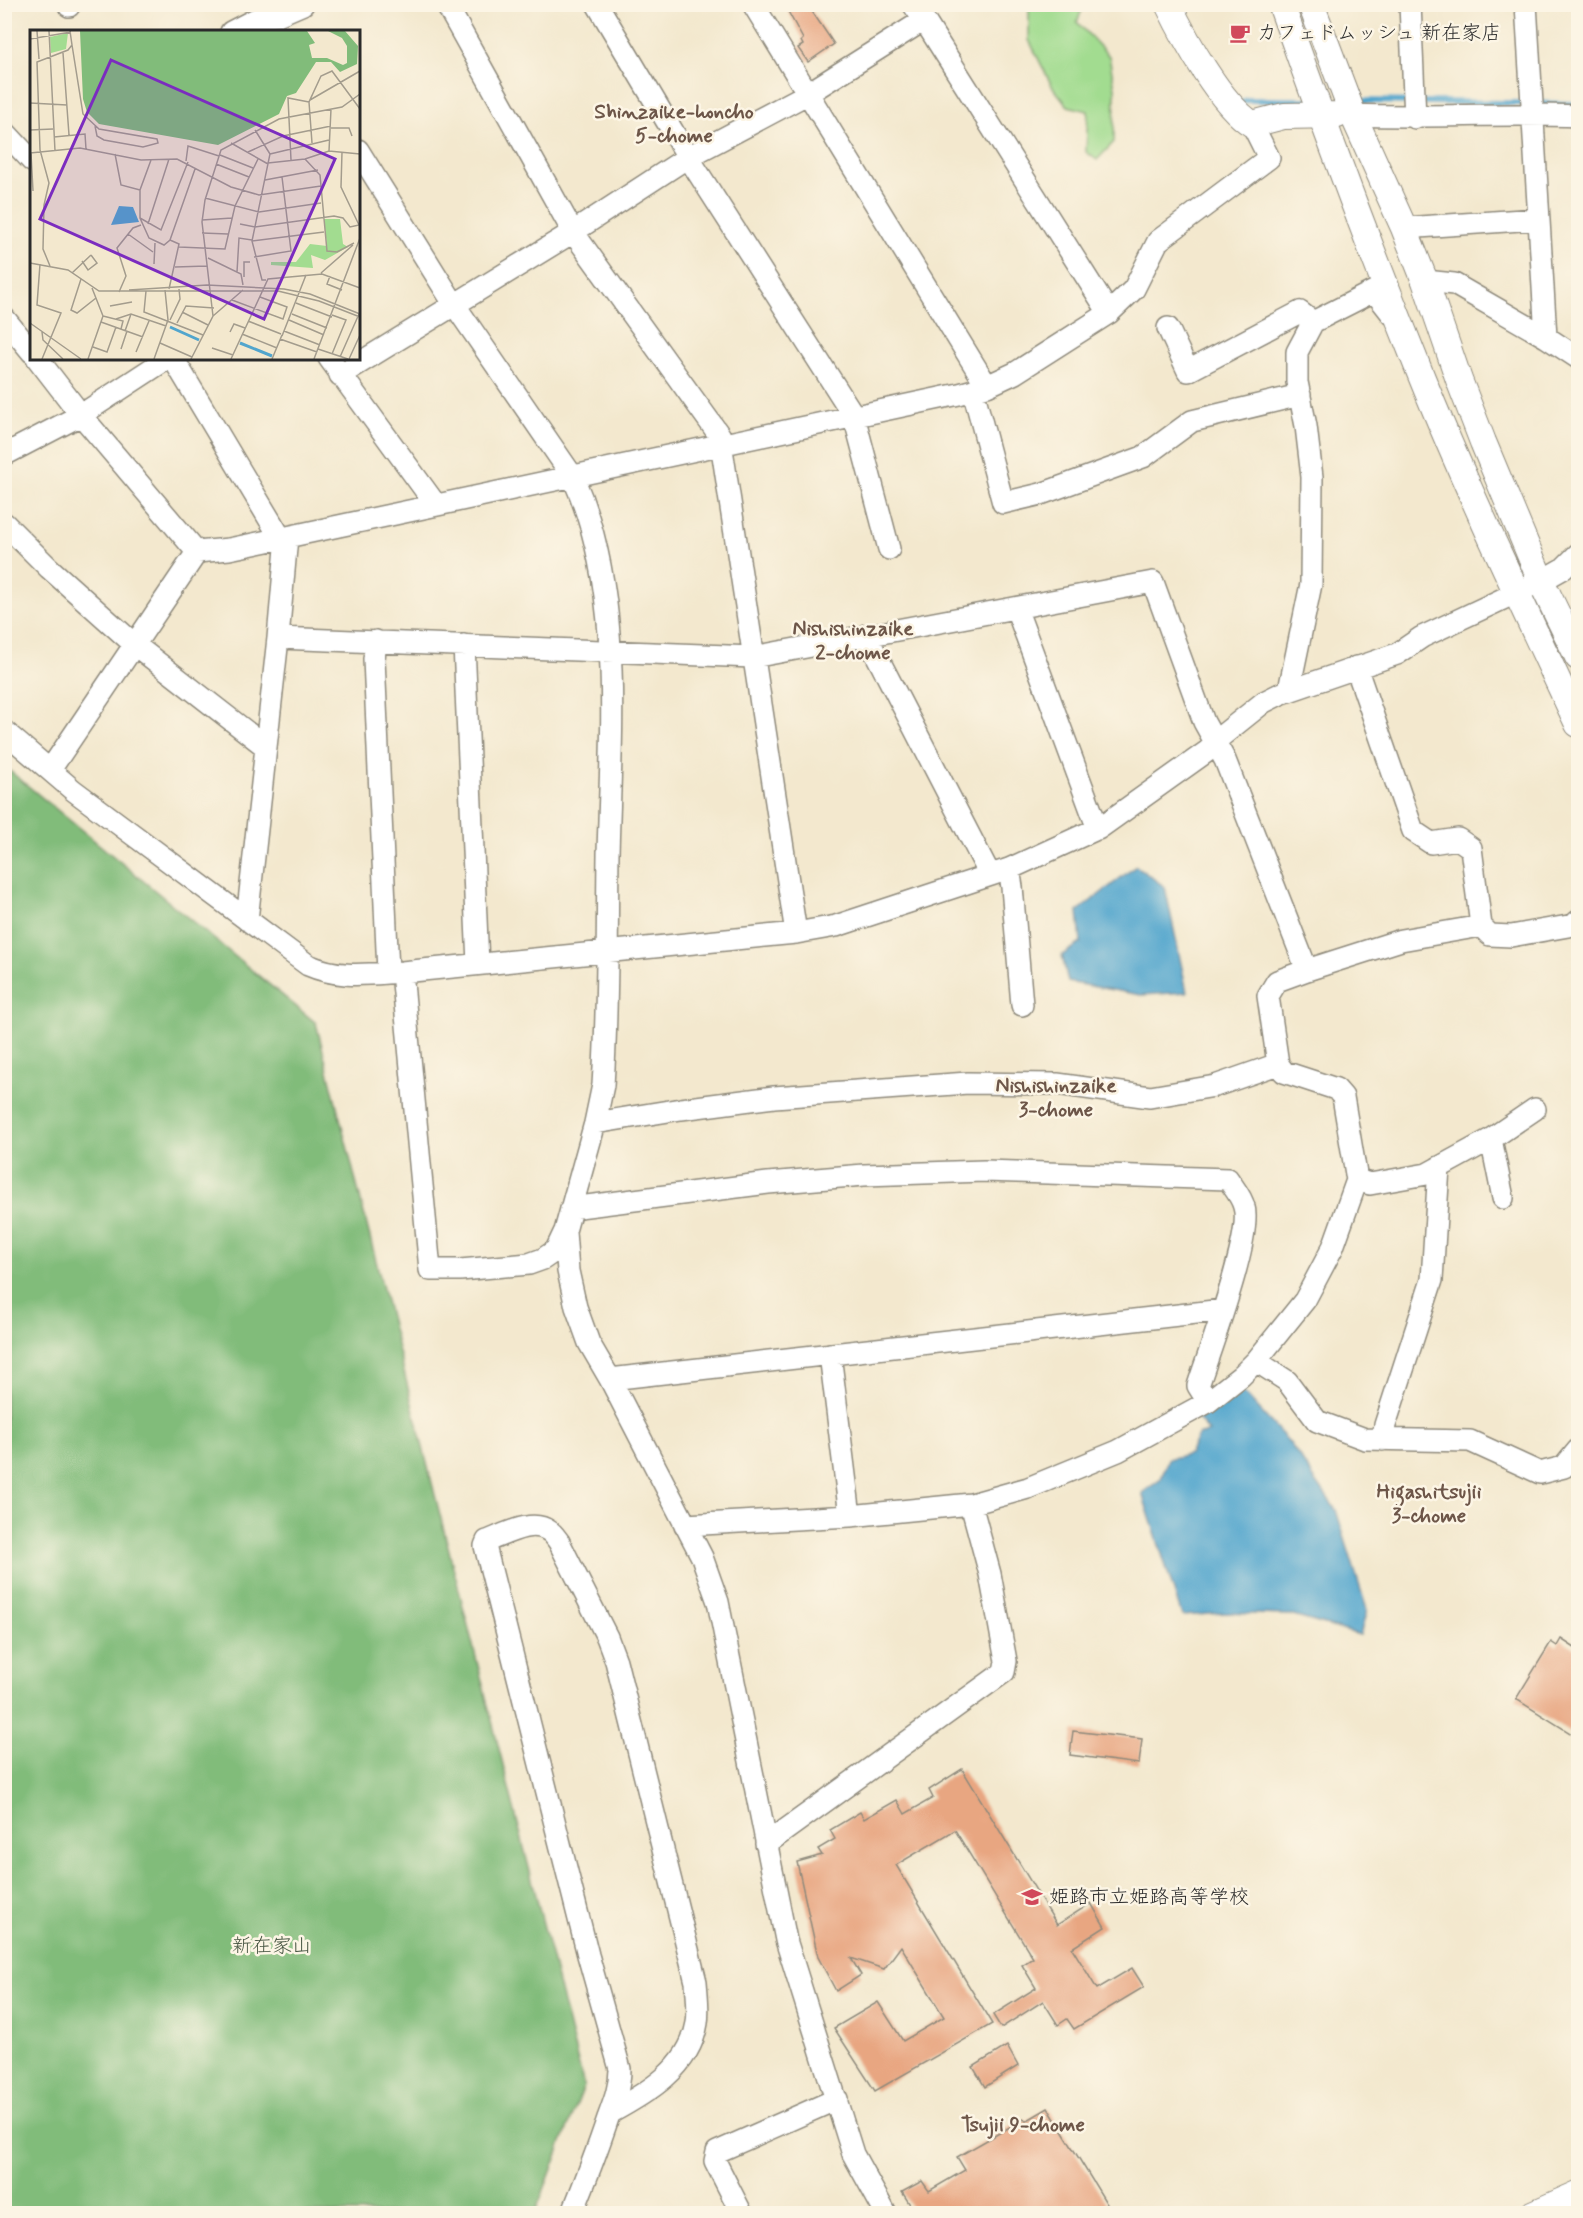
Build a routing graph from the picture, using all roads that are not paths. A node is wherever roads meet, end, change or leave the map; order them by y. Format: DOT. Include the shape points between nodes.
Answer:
graph roads {
  1 [pos="303,4"];
  2 [pos="446,4"];
  3 [pos="597,4"];
  4 [pos="753,4"];
  5 [pos="1168,4"];
  6 [pos="1281,4"];
  7 [pos="1311,4"];
  8 [pos="1410,4"];
  9 [pos="1526,4"];
  10 [pos="919,12"];
  11 [pos="280,24"];
  12 [pos="235,30"];
  13 [pos="807,94"];
  14 [pos="1531,106"];
  15 [pos="1320,114"];
  16 [pos="1353,115"];
  17 [pos="1578,116"];
  18 [pos="1416,117"];
  19 [pos="1252,124"];
  20 [pos="4,131"];
  21 [pos="360,153"];
  22 [pos="688,157"];
  23 [pos="30,159"];
  24 [pos="1538,219"];
  25 [pos="1404,228"];
  26 [pos="573,232"];
  27 [pos="1425,281"];
  28 [pos="454,303"];
  29 [pos="1109,313"];
  30 [pos="4,318"];
  31 [pos="1313,322"];
  32 [pos="1401,326"];
  33 [pos="1168,328"];
  34 [pos="1546,332"];
  35 [pos="30,350"];
  36 [pos="360,354"];
  37 [pos="1578,358"];
  38 [pos="38,360"];
  39 [pos="165,360"];
  40 [pos="174,360"];
  41 [pos="335,367"];
  42 [pos="980,388"];
  43 [pos="1300,395"];
  44 [pos="81,415"];
  45 [pos="854,416"];
  46 [pos="720,445"];
  47 [pos="4,455"];
  48 [pos="573,477"];
  49 [pos="436,506"];
  50 [pos="4,523"];
  51 [pos="284,537"];
  52 [pos="889,549"];
  53 [pos="197,552"];
  54 [pos="1578,554"];
  55 [pos="1541,581"];
  56 [pos="1516,593"];
  57 [pos="1016,608"];
  58 [pos="866,635"];
  59 [pos="278,638"];
  60 [pos="376,642"];
  61 [pos="135,645"];
  62 [pos="464,645"];
  63 [pos="610,651"];
  64 [pos="753,657"];
  65 [pos="1578,657"];
  66 [pos="1358,673"];
  67 [pos="1289,690"];
  68 [pos="1578,724"];
  69 [pos="4,730"];
  70 [pos="266,747"];
  71 [pos="1219,751"];
  72 [pos="50,770"];
  73 [pos="1098,829"];
  74 [pos="1000,872"];
  75 [pos="247,920"];
  76 [pos="1481,920"];
  77 [pos="1578,921"];
  78 [pos="796,933"];
  79 [pos="606,952"];
  80 [pos="1305,963"];
  81 [pos="478,964"];
  82 [pos="395,972"];
  83 [pos="1022,1005"];
  84 [pos="1278,1064"];
  85 [pos="1535,1109"];
  86 [pos="595,1123"];
  87 [pos="1491,1139"];
  88 [pos="1439,1167"];
  89 [pos="1357,1180"];
  90 [pos="1503,1198"];
  91 [pos="571,1208"];
  92 [pos="565,1231"];
  93 [pos="1223,1310"];
  94 [pos="830,1353"];
  95 [pos="1256,1361"];
  96 [pos="610,1379"];
  97 [pos="1208,1402"];
  98 [pos="1383,1440"];
  99 [pos="1578,1450"];
  100 [pos="971,1504"];
  101 [pos="850,1516"];
  102 [pos="685,1525"];
  103 [pos="766,1844"];
  104 [pos="837,2099"];
  105 [pos="610,2113"];
  106 [pos="1578,2194"];
  107 [pos="572,2214"];
  108 [pos="742,2214"];
  109 [pos="886,2214"];
  110 [pos="1533,2214"];
  1 -- 11 [label="street"];
  2 -- 26 [label="street"];
  3 -- 22 [label="street"];
  4 -- 13 [label="street"];
  5 -- 19 [label="street" via="1200,62 1238,116"];
  6 -- 15 [label="street"];
  7 -- 16 [label="street"];
  8 -- 18 [label="street"];
  9 -- 14 [label="street"];
  10 -- 13 [label="street"];
  10 -- 29 [label="street"];
  11 -- 12 [label="street" via="256,19"];
  13 -- 22 [label="street"];
  13 -- 42 [label="street"];
  14 -- 17 [label="street"];
  14 -- 18 [label="street"];
  14 -- 24 [label="street"];
  15 -- 16 [label="street"];
  15 -- 19 [label="street" via="1284,116"];
  15 -- 32 [label="street"];
  16 -- 18 [label="street"];
  16 -- 25 [label="street"];
  19 -- 29 [label="street" via="1269,158 1158,241 1134,289"];
  20 -- 23 [label="street"];
  21 -- 28 [label="street"];
  22 -- 26 [label="street"];
  22 -- 45 [label="street"];
  24 -- 25 [label="street"];
  24 -- 34 [label="street"];
  25 -- 27 [label="street"];
  26 -- 28 [label="street"];
  26 -- 46 [label="street" via="720,436"];
  27 -- 34 [label="street" via="1454,284"];
  27 -- 55 [label="street" via="1459,380"];
  28 -- 36 [label="street"];
  28 -- 48 [label="street"];
  29 -- 42 [label="street" via="1015,373"];
  30 -- 35 [label="street"];
  31 -- 32 [label="street" via="1374,291"];
  31 -- 33 [label="street" via="1300,312 1188,371"];
  31 -- 43 [label="street" via="1297,352"];
  32 -- 56 [label="street"];
  34 -- 37 [label="street"];
  38 -- 44 [label="street"];
  39 -- 44 [label="street"];
  40 -- 51 [label="street"];
  41 -- 49 [label="street"];
  42 -- 43 [label="street" via="1003,503 1041,494 1143,457 1192,422"];
  42 -- 45 [label="street"];
  43 -- 67 [label="street" via="1312,477 1311,584"];
  44 -- 47 [label="street"];
  44 -- 53 [label="street"];
  45 -- 46 [label="street"];
  45 -- 52 [label="street"];
  46 -- 48 [label="street"];
  46 -- 64 [label="street"];
  48 -- 49 [label="street"];
  48 -- 63 [label="street" via="597,552"];
  49 -- 51 [label="street"];
  50 -- 61 [label="street"];
  51 -- 53 [label="street"];
  51 -- 59 [label="street"];
  53 -- 61 [label="street"];
  54 -- 55 [label="street" via="1564,568"];
  55 -- 56 [label="street"];
  55 -- 65 [label="street"];
  56 -- 66 [label="street" via="1422,637"];
  56 -- 68 [label="street"];
  57 -- 58 [label="street"];
  57 -- 71 [label="street" via="1153,582 1204,722"];
  57 -- 73 [label="street"];
  58 -- 64 [label="street"];
  58 -- 74 [label="street"];
  59 -- 60 [label="street"];
  59 -- 70 [label="street"];
  60 -- 62 [label="street"];
  60 -- 82 [label="street"];
  61 -- 70 [label="street"];
  61 -- 72 [label="street"];
  62 -- 63 [label="street"];
  62 -- 81 [label="street"];
  63 -- 64 [label="street"];
  63 -- 79 [label="street"];
  64 -- 78 [label="street"];
  66 -- 67 [label="street"];
  66 -- 76 [label="street" via="1413,831 1431,843 1458,839 1471,848"];
  67 -- 71 [label="street" via="1264,702"];
  69 -- 72 [label="street"];
  70 -- 75 [label="street"];
  71 -- 73 [label="street" via="1209,750"];
  71 -- 80 [label="street"];
  72 -- 75 [label="street"];
  73 -- 74 [label="street"];
  74 -- 78 [label="street" via="836,926"];
  74 -- 83 [label="street"];
  75 -- 82 [label="street" via="308,965 324,972 342,976"];
  76 -- 77 [label="street" via="1490,935 1511,936 1574,925"];
  76 -- 80 [label="street"];
  78 -- 79 [label="street"];
  79 -- 81 [label="street"];
  79 -- 86 [label="street" via="603,1085"];
  80 -- 84 [label="street" via="1277,981 1269,996"];
  81 -- 82 [label="street"];
  82 -- 92 [label="street" via="430,1270 529,1264 556,1251"];
  84 -- 86 [label="street" via="1215,1086 1150,1097 1057,1084 969,1083 774,1097"];
  84 -- 89 [label="street" via="1284,1072 1336,1089 1343,1097"];
  85 -- 87 [label="street"];
  86 -- 91 [label="street"];
  87 -- 88 [label="street"];
  87 -- 90 [label="street"];
  88 -- 89 [label="street" via="1427,1174 1370,1184"];
  88 -- 98 [label="street" via="1432,1280"];
  89 -- 95 [label="street" via="1333,1248 1305,1300"];
  91 -- 92 [label="street"];
  91 -- 93 [label="street" via="864,1175 984,1172 1228,1179 1245,1207 1245,1230"];
  92 -- 96 [label="street" via="576,1307 589,1343"];
  93 -- 94 [label="street"];
  93 -- 97 [label="street" via="1198,1386"];
  94 -- 96 [label="street"];
  94 -- 101 [label="street"];
  95 -- 97 [label="street"];
  95 -- 98 [label="street" via="1287,1381 1317,1421 1365,1439"];
  96 -- 102 [label="street"];
  97 -- 100 [label="street" via="1118,1451 1028,1488"];
  98 -- 99 [label="street" via="1470,1441 1540,1473 1564,1467"];
  100 -- 101 [label="street"];
  100 -- 103 [label="street" via="990,1574 1006,1662 1004,1672"];
  101 -- 102 [label="street"];
  102 -- 103 [label="street" via="702,1557 718,1602"];
  103 -- 104 [label="street" via="786,1940"];
  104 -- 108 [label="street" via="717,2152 715,2161"];
  104 -- 109 [label="street" via="853,2154"];
  105 -- 105 [label="street" via="639,2098 677,2067 687,2053 698,2021 696,1982 616,1661 559,1542 539,1526 523,1527 487,1541 485,1546 620,2069 620,2083"];
  105 -- 107 [label="street"];
  106 -- 110 [label="street"];
}
